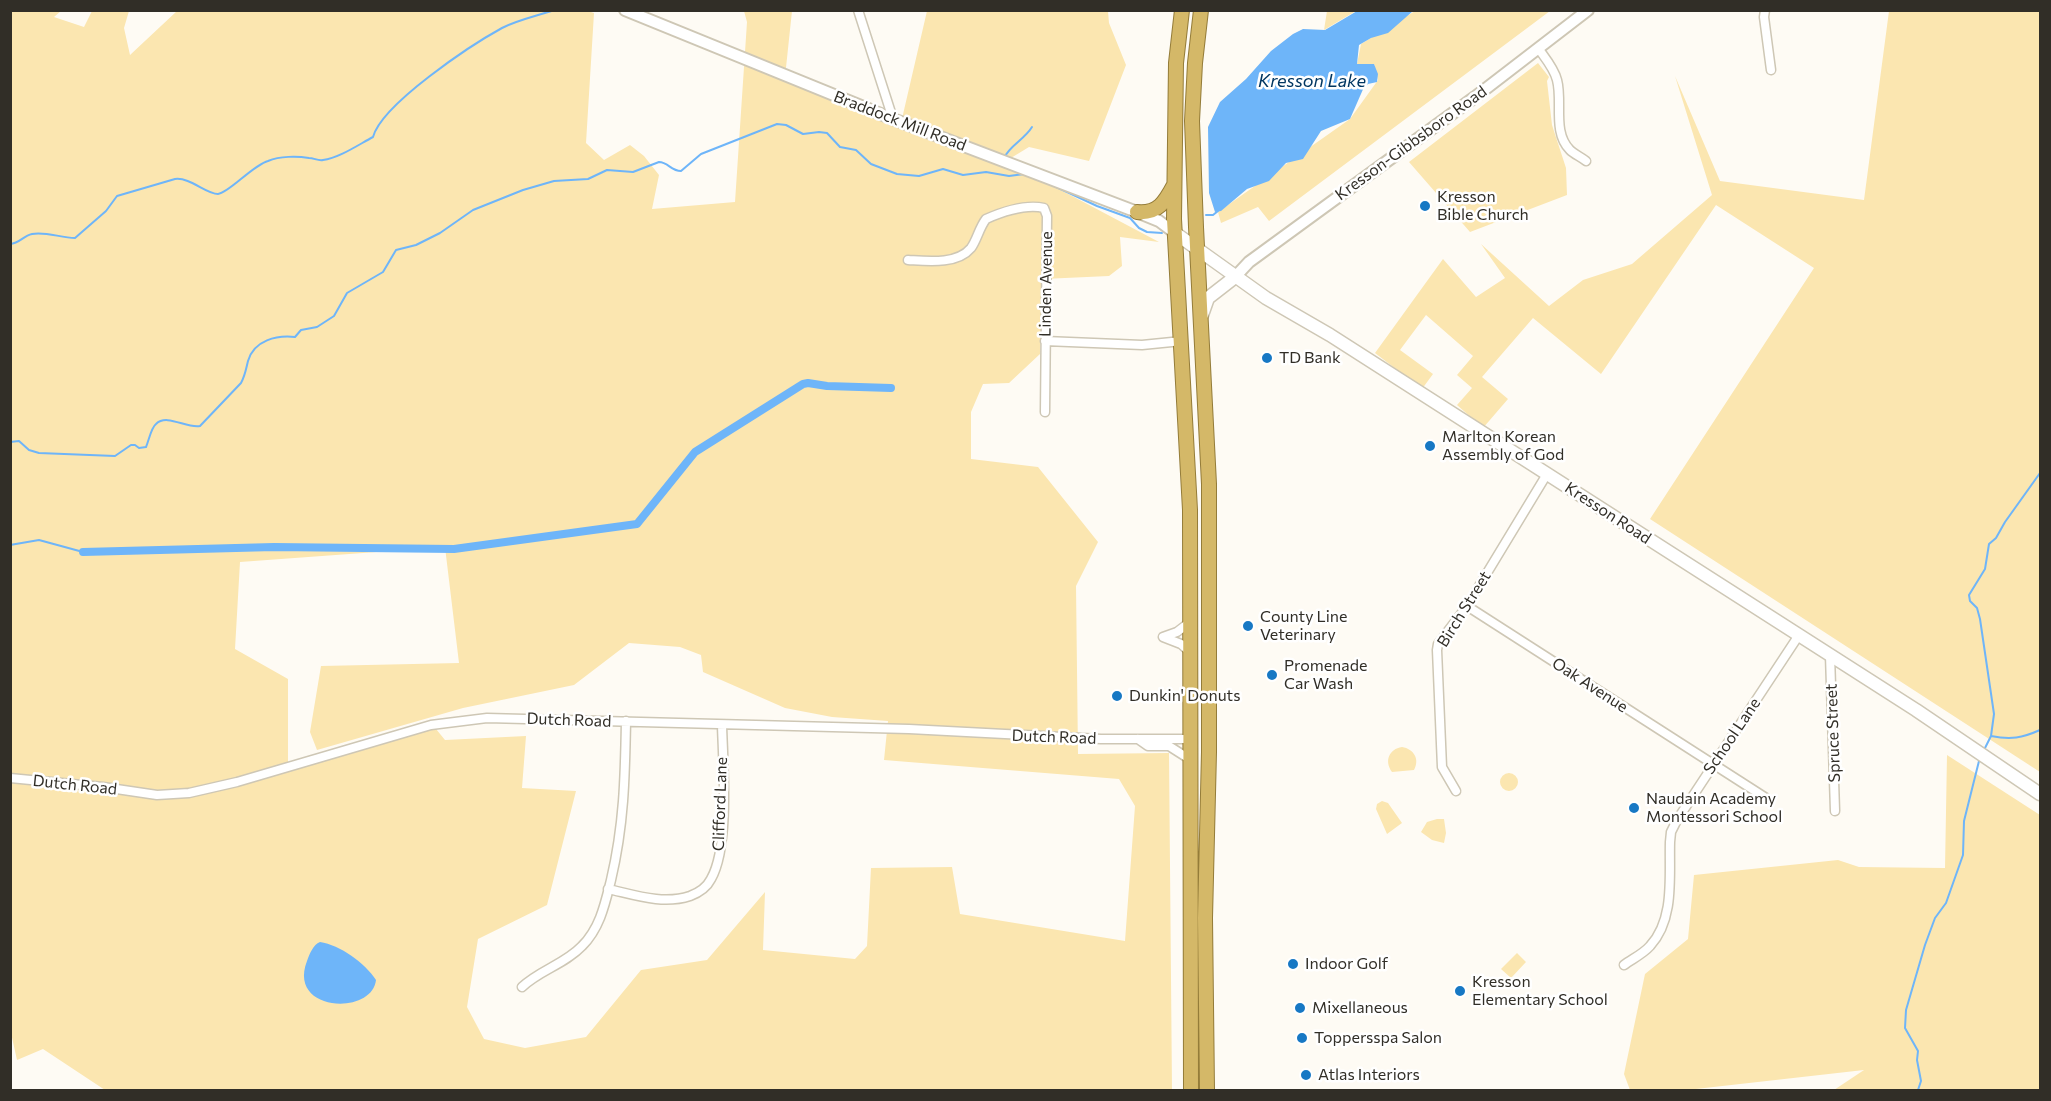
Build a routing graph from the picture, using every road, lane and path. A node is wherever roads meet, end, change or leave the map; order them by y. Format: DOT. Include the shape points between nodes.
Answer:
graph roads {
  1 [pos="625,10"];
  2 [pos="858,10"];
  3 [pos="1182,10"];
  4 [pos="1201,10"];
  5 [pos="1588,10"];
  6 [pos="1766,10"];
  7 [pos="1538,48"];
  8 [pos="1771,70"];
  9 [pos="893,119"];
  10 [pos="1586,161"];
  11 [pos="1176,180"];
  12 [pos="1137,212"];
  13 [pos="1175,233"];
  14 [pos="1198,250"];
  15 [pos="908,260"];
  16 [pos="1235,277"];
  17 [pos="1201,319"];
  18 [pos="1045,341"];
  19 [pos="1182,341"];
  20 [pos="1046,412"];
  21 [pos="1547,474"];
  22 [pos="1467,606"];
  23 [pos="1191,621"];
  24 [pos="1799,635"];
  25 [pos="1191,653"];
  26 [pos="1830,655"];
  27 [pos="626,722"];
  28 [pos="722,724"];
  29 [pos="1137,739"];
  30 [pos="1191,739"];
  31 [pos="1191,760"];
  32 [pos="1713,764"];
  33 [pos="10,778"];
  34 [pos="1207,783"];
  35 [pos="1456,791"];
  36 [pos="2040,794"];
  37 [pos="1766,798"];
  38 [pos="1835,811"];
  39 [pos="609,889"];
  40 [pos="1623,965"];
  41 [pos="522,987"];
  42 [pos="1191,1090"];
  43 [pos="1207,1090"];
  1 -- 9 [label="street, Braddock Mill Road"];
  2 -- 9 [label="street"];
  3 -- 11 [label="highway" via="1176,63"];
  4 -- 14 [label="highway" via="1192,121"];
  5 -- 7 [label="street, Kresson-Gibbsboro Road"];
  6 -- 8 [label="street"];
  7 -- 10 [label="street" via="1557,79 1563,138 1569,149"];
  7 -- 16 [label="street, Kresson-Gibbsboro Road" via="1249,262"];
  9 -- 12 [label="street, Braddock Mill Road"];
  11 -- 12 [label="highway" via="1160,207"];
  11 -- 13 [label="highway"];
  12 -- 13 [label="street, Braddock Mill Road"];
  13 -- 14 [label="main road, Kresson Road"];
  13 -- 19 [label="highway"];
  14 -- 16 [label="main road, Kresson Road"];
  14 -- 17 [label="highway"];
  15 -- 18 [label="street, Linden Avenue" via="928,262 964,255 986,219 1016,210 1044,208"];
  16 -- 17 [label="main road" via="1208,298"];
  16 -- 21 [label="main road, Kresson Road"];
  17 -- 34 [label="highway" via="1209,484"];
  18 -- 19 [label="street" via="1143,345"];
  18 -- 20 [label="street, Linden Avenue"];
  19 -- 23 [label="highway"];
  21 -- 22 [label="street, Birch Street"];
  21 -- 24 [label="main road, Kresson Road"];
  22 -- 32 [label="street, Oak Avenue"];
  22 -- 35 [label="street, Birch Street" via="1437,650 1442,767"];
  23 -- 25 [label="highway"];
  23 -- 25 [label="street" via="1163,637"];
  24 -- 26 [label="main road, Kresson Road"];
  24 -- 32 [label="street, School Lane"];
  25 -- 30 [label="highway"];
  26 -- 36 [label="main road, Kresson Road"];
  26 -- 38 [label="street, Spruce Street"];
  27 -- 28 [label="street, Dutch Road"];
  27 -- 33 [label="street, Dutch Road" via="525,718 450,721 189,793 157,795"];
  27 -- 39 [label="street" via="622,821"];
  28 -- 29 [label="street, Dutch Road"];
  28 -- 39 [label="street, Clifford Lane" via="722,837 711,879 698,892 668,899"];
  29 -- 30 [label="street, Dutch Road"];
  29 -- 31 [label="street, Dutch Road" via="1148,746 1169,746"];
  30 -- 31 [label="highway"];
  30 -- 34 [label="highway" via="1200,750 1201,773"];
  31 -- 42 [label="highway"];
  32 -- 37 [label="street, Oak Avenue"];
  32 -- 40 [label="street, School Lane" via="1671,832 1668,903 1660,932 1644,952"];
  34 -- 43 [label="highway"];
  39 -- 41 [label="street" via="595,929 583,945"];
}
